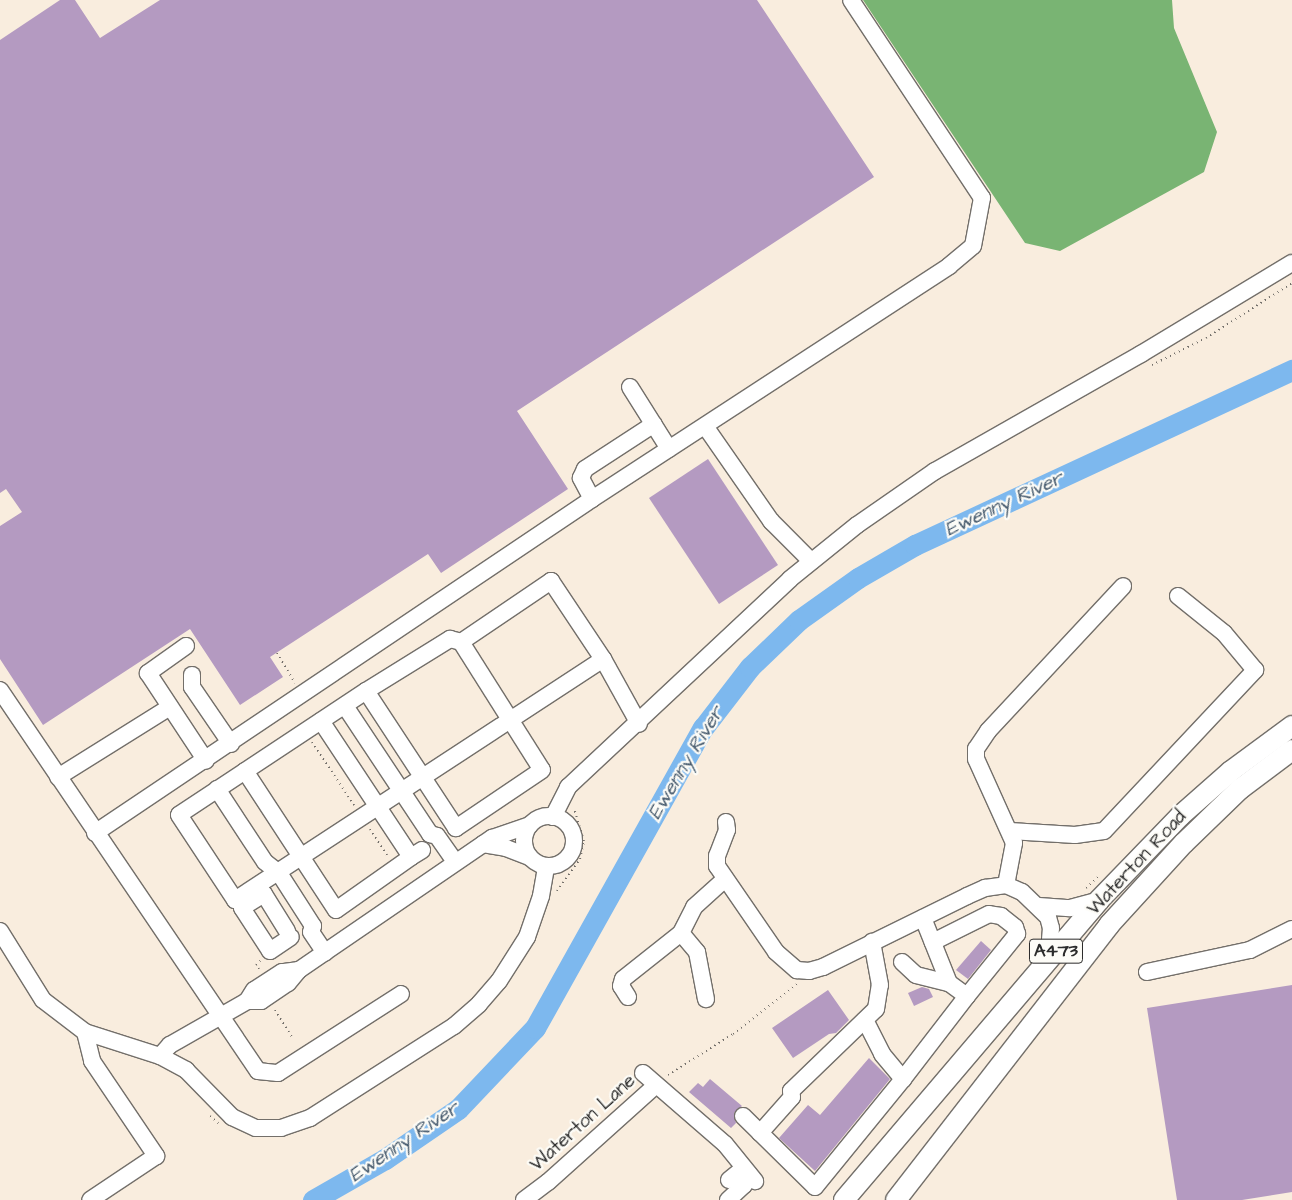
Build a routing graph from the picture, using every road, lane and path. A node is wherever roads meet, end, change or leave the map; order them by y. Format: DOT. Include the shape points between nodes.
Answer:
graph roads {
  1 [pos="851,0"];
  2 [pos="1292,263"];
  3 [pos="1292,283"];
  4 [pos="1146,367"];
  5 [pos="630,387"];
  6 [pos="654,424"];
  7 [pos="705,426"];
  8 [pos="670,448"];
  9 [pos="592,499"];
  10 [pos="811,561"];
  11 [pos="1123,586"];
  12 [pos="1178,596"];
  13 [pos="461,642"];
  14 [pos="186,646"];
  15 [pos="603,659"];
  16 [pos="192,676"];
  17 [pos="0,690"];
  18 [pos="366,691"];
  19 [pos="345,706"];
  20 [pos="170,707"];
  21 [pos="511,719"];
  22 [pos="321,721"];
  23 [pos="639,724"];
  24 [pos="1292,726"];
  25 [pos="231,744"];
  26 [pos="1292,750"];
  27 [pos="206,761"];
  28 [pos="245,771"];
  29 [pos="58,777"];
  30 [pos="423,777"];
  31 [pos="217,790"];
  32 [pos="402,792"];
  33 [pos="576,801"];
  34 [pos="378,807"];
  35 [pos="553,816"];
  36 [pos="726,822"];
  37 [pos="530,824"];
  38 [pos="1010,831"];
  39 [pos="95,833"];
  40 [pos="483,844"];
  41 [pos="302,857"];
  42 [pos="528,857"];
  43 [pos="450,865"];
  44 [pos="546,866"];
  45 [pos="721,872"];
  46 [pos="278,873"];
  47 [pos="1006,885"];
  48 [pos="554,895"];
  49 [pos="1099,900"];
  50 [pos="1039,906"];
  51 [pos="923,918"];
  52 [pos="310,922"];
  53 [pos="1292,928"];
  54 [pos="0,931"];
  55 [pos="681,933"];
  56 [pos="289,934"];
  57 [pos="872,942"];
  58 [pos="933,942"];
  59 [pos="329,950"];
  60 [pos="902,962"];
  61 [pos="1048,962"];
  62 [pos="802,971"];
  63 [pos="1147,972"];
  64 [pos="949,983"];
  65 [pos="401,994"];
  66 [pos="967,996"];
  67 [pos="628,997"];
  68 [pos="706,1000"];
  69 [pos="220,1016"];
  70 [pos="865,1020"];
  71 [pos="86,1032"];
  72 [pos="160,1056"];
  73 [pos="643,1072"];
  74 [pos="903,1078"];
  75 [pos="655,1086"];
  76 [pos="209,1114"];
  77 [pos="743,1116"];
  78 [pos="220,1125"];
  79 [pos="760,1133"];
  80 [pos="749,1174"];
  81 [pos="729,1180"];
  82 [pos="90,1200"];
  83 [pos="524,1200"];
  84 [pos="728,1200"];
  85 [pos="844,1200"];
  86 [pos="896,1200"];
  1 -- 7 [label="street" via="982,198 973,246 949,266"];
  2 -- 10 [label="street" via="1141,354 934,471"];
  3 -- 4 [label="path" via="1206,338"];
  5 -- 6 [label="street"];
  6 -- 8 [label="street"];
  6 -- 9 [label="street" via="585,470 581,478"];
  7 -- 8 [label="street"];
  7 -- 10 [label="street" via="772,521"];
  8 -- 9 [label="street"];
  9 -- 25 [label="street"];
  10 -- 23 [label="street"];
  11 -- 38 [label="street" via="988,731 976,749 976,759"];
  12 -- 38 [label="street" via="1224,633 1255,670 1104,831 1075,836"];
  13 -- 15 [label="street" via="551,581"];
  13 -- 18 [label="street" via="450,639"];
  13 -- 21 [label="street"];
  14 -- 20 [label="street" via="148,673"];
  15 -- 21 [label="street"];
  15 -- 23 [label="street"];
  16 -- 25 [label="street" via="192,687"];
  17 -- 29 [label="street"];
  18 -- 19 [label="street"];
  18 -- 30 [label="street"];
  19 -- 22 [label="street"];
  19 -- 32 [label="street"];
  20 -- 27 [label="street"];
  20 -- 29 [label="street"];
  21 -- 30 [label="street"];
  21 -- 30 [label="street" via="541,765 539,776 456,828"];
  22 -- 28 [label="street"];
  22 -- 34 [label="street"];
  23 -- 35 [label="street" via="568,787"];
  24 -- 49 [label="main road, Waterton Road / A473" via="1231,771 1180,816"];
  25 -- 27 [label="street"];
  26 -- 86 [label="main road, Waterton Road / A473" via="1240,789 1191,836 1109,925"];
  27 -- 39 [label="street"];
  28 -- 31 [label="street"];
  28 -- 41 [label="street"];
  29 -- 39 [label="street"];
  30 -- 32 [label="street"];
  31 -- 46 [label="street" via="265,862"];
  31 -- 46 [label="street" via="179,815 235,900"];
  32 -- 34 [label="street"];
  32 -- 43 [label="street" via="430,834 436,836"];
  33 -- 48 [label="path" via="574,808 584,841 580,859"];
  34 -- 41 [label="street"];
  34 -- 41 [label="street" via="417,854 336,910"];
  35 -- 37 [label="street" via="545,816"];
  35 -- 44 [label="street" via="571,830 574,845 561,863"];
  36 -- 45 [label="street"];
  37 -- 40 [label="street"];
  37 -- 42 [label="street" via="523,840"];
  38 -- 47 [label="street" via="1014,843"];
  39 -- 69 [label="street"];
  40 -- 42 [label="street" via="506,848"];
  40 -- 43 [label="street"];
  41 -- 46 [label="street"];
  42 -- 44 [label="street"];
  43 -- 59 [label="street"];
  44 -- 72 [label="street" via="541,896 527,937 498,981 478,1004 454,1026 310,1118 281,1128 256,1128 232,1117 186,1070"];
  45 -- 55 [label="street" via="694,907"];
  45 -- 62 [label="street" via="776,952 790,966"];
  46 -- 52 [label="street"];
  47 -- 50 [label="street"];
  47 -- 51 [label="street" via="985,888"];
  49 -- 50 [label="street" via="1070,908"];
  49 -- 61 [label="main road, Waterton Road / A473"];
  50 -- 61 [label="street" via="1048,917 1051,928"];
  51 -- 57 [label="street"];
  51 -- 58 [label="street"];
  52 -- 56 [label="street"];
  52 -- 59 [label="street" via="312,932"];
  53 -- 63 [label="street" via="1250,950"];
  54 -- 71 [label="street" via="43,1000"];
  55 -- 67 [label="street" via="623,979 621,986"];
  55 -- 68 [label="street" via="697,952"];
  57 -- 62 [label="street" via="822,967"];
  57 -- 70 [label="street" via="880,985 879,1000"];
  58 -- 64 [label="street"];
  58 -- 66 [label="street" via="989,914 1001,916 1015,927 1017,934 1013,940"];
  59 -- 69 [label="street" via="261,1001 247,1001"];
  60 -- 64 [label="street" via="916,975"];
  61 -- 85 [label="main road, Waterton Road / A473"];
  62 -- 75 [label="path" via="794,988"];
  64 -- 66 [label="street"];
  65 -- 69 [label="street" via="278,1073 258,1071"];
  66 -- 74 [label="street"];
  69 -- 72 [label="street" via="170,1045"];
  70 -- 74 [label="street" via="882,1054"];
  70 -- 79 [label="street" via="791,1091 792,1097"];
  71 -- 72 [label="street"];
  71 -- 82 [label="street" via="85,1041 92,1061 156,1156"];
  73 -- 75 [label="street, Waterton Lane"];
  74 -- 79 [label="street" via="815,1187"];
  75 -- 80 [label="street" via="725,1144"];
  75 -- 83 [label="street, Waterton Lane"];
  76 -- 78 [label="path"];
  77 -- 79 [label="street"];
  80 -- 81 [label="street"];
  80 -- 84 [label="street" via="744,1185"];
}
